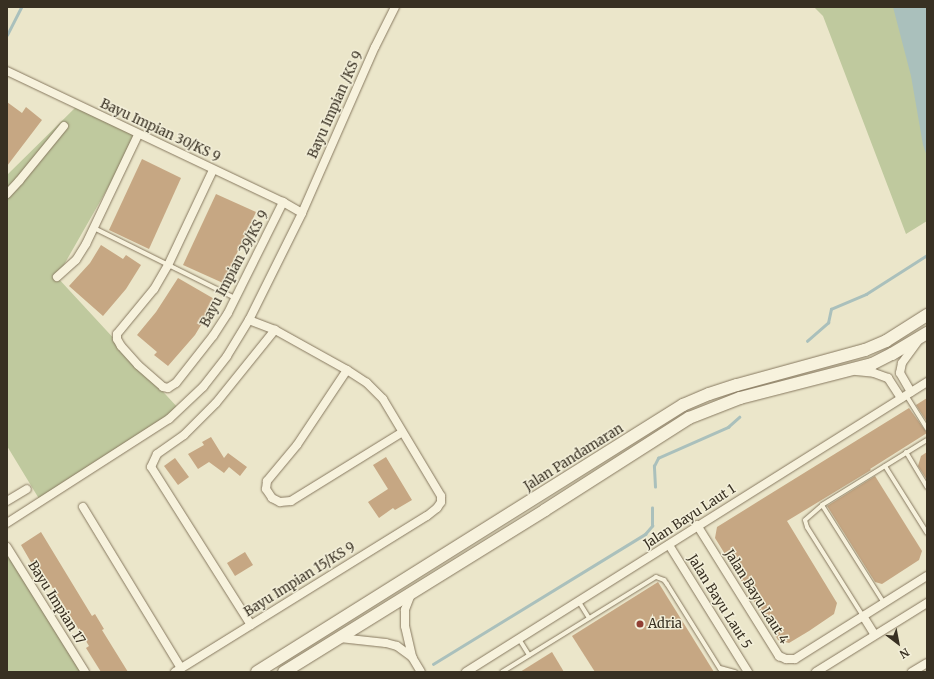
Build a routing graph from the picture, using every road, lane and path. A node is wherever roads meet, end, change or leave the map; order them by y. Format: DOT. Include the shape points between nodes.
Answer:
graph roads {
  1 [pos="395,7"];
  2 [pos="7,71"];
  3 [pos="64,126"];
  4 [pos="138,135"];
  5 [pos="213,170"];
  6 [pos="7,194"];
  7 [pos="283,202"];
  8 [pos="302,213"];
  9 [pos="94,228"];
  10 [pos="168,265"];
  11 [pos="57,277"];
  12 [pos="235,298"];
  13 [pos="927,315"];
  14 [pos="249,320"];
  15 [pos="275,330"];
  16 [pos="924,335"];
  17 [pos="347,370"];
  18 [pos="848,370"];
  19 [pos="927,382"];
  20 [pos="906,395"];
  21 [pos="927,429"];
  22 [pos="402,433"];
  23 [pos="927,440"];
  24 [pos="906,452"];
  25 [pos="884,466"];
  26 [pos="927,487"];
  27 [pos="27,489"];
  28 [pos="7,501"];
  29 [pos="822,505"];
  30 [pos="83,507"];
  31 [pos="7,523"];
  32 [pos="697,525"];
  33 [pos="927,534"];
  34 [pos="669,545"];
  35 [pos="7,547"];
  36 [pos="927,576"];
  37 [pos="411,594"];
  38 [pos="579,602"];
  39 [pos="884,602"];
  40 [pos="927,603"];
  41 [pos="864,616"];
  42 [pos="589,618"];
  43 [pos="251,625"];
  44 [pos="875,635"];
  45 [pos="339,638"];
  46 [pos="519,639"];
  47 [pos="529,655"];
  48 [pos="412,657"];
  49 [pos="927,663"];
  50 [pos="178,670"];
  51 [pos="721,670"];
  52 [pos="85,672"];
  53 [pos="257,672"];
  54 [pos="284,672"];
  55 [pos="421,672"];
  56 [pos="466,672"];
  57 [pos="502,672"];
  58 [pos="735,672"];
  59 [pos="748,672"];
  60 [pos="816,672"];
  61 [pos="912,672"];
  1 -- 8 [label="street, Bayu Impian /KS 9"];
  2 -- 4 [label="street, Bayu Impian 30/KS 9"];
  3 -- 6 [label="street"];
  4 -- 5 [label="street, Bayu Impian 30/KS 9"];
  4 -- 9 [label="street"];
  5 -- 7 [label="street, Bayu Impian 30/KS 9"];
  5 -- 10 [label="street"];
  7 -- 8 [label="street, Bayu Impian 30/KS 9"];
  7 -- 12 [label="street, Bayu Impian 29/KS 9"];
  8 -- 14 [label="street, Bayu Impian /KS 9"];
  9 -- 10 [label="lane"];
  9 -- 11 [label="street" via="76,260"];
  10 -- 12 [label="lane"];
  10 -- 12 [label="street, Bayu Impian 29/KS 9" via="154,290 117,334 121,346 138,365 164,387 168,388 176,383 205,349"];
  13 -- 53 [label="main road, Jalan Pandamaran" via="886,341 865,350 737,385 683,405"];
  14 -- 15 [label="street"];
  14 -- 31 [label="street, Bayu Impian /KS 9" via="227,356 203,387 169,419"];
  15 -- 17 [label="street"];
  15 -- 43 [label="street" via="216,403 184,435 157,454 152,467"];
  16 -- 18 [label="main road" via="872,364"];
  16 -- 20 [label="street" via="902,363 900,373"];
  17 -- 22 [label="street" via="367,383 383,400"];
  17 -- 22 [label="street" via="297,445 267,481 266,489 272,498 280,502 291,501"];
  18 -- 20 [label="street" via="874,373 888,378"];
  18 -- 37 [label="main road" via="740,398 689,418"];
  19 -- 20 [label="street, Jalan Bayu Laut 1"];
  20 -- 21 [label="lane"];
  20 -- 32 [label="street, Jalan Bayu Laut 1"];
  22 -- 43 [label="street, Bayu Impian 15/KS 9" via="441,496 437,508"];
  23 -- 24 [label="lane"];
  24 -- 25 [label="lane"];
  24 -- 26 [label="lane"];
  25 -- 29 [label="lane"];
  25 -- 33 [label="lane"];
  27 -- 28 [label="street"];
  29 -- 39 [label="lane"];
  29 -- 41 [label="lane" via="807,517 807,527"];
  30 -- 50 [label="street"];
  32 -- 34 [label="street, Jalan Bayu Laut 1"];
  32 -- 41 [label="street, Jalan Bayu Laut 4" via="778,656 795,659"];
  34 -- 38 [label="street, Jalan Bayu Laut 1"];
  34 -- 59 [label="street, Jalan Bayu Laut 5"];
  35 -- 52 [label="street, Bayu Impian 17"];
  36 -- 39 [label="street, Jalan Bayu Laut 4"];
  37 -- 45 [label="main road"];
  37 -- 48 [label="street" via="405,610 405,626"];
  38 -- 42 [label="lane"];
  38 -- 46 [label="street, Jalan Bayu Laut 1"];
  39 -- 41 [label="street, Jalan Bayu Laut 4"];
  40 -- 44 [label="street"];
  41 -- 44 [label="street"];
  42 -- 47 [label="lane"];
  42 -- 51 [label="lane" via="656,577 664,580"];
  43 -- 50 [label="street, Bayu Impian 15/KS 9"];
  44 -- 60 [label="street"];
  45 -- 48 [label="street" via="386,643 397,646"];
  45 -- 54 [label="main road"];
  46 -- 47 [label="lane"];
  46 -- 56 [label="street, Jalan Bayu Laut 1"];
  47 -- 57 [label="lane"];
  48 -- 55 [label="street"];
  49 -- 61 [label="street"];
  51 -- 58 [label="lane"];
}
